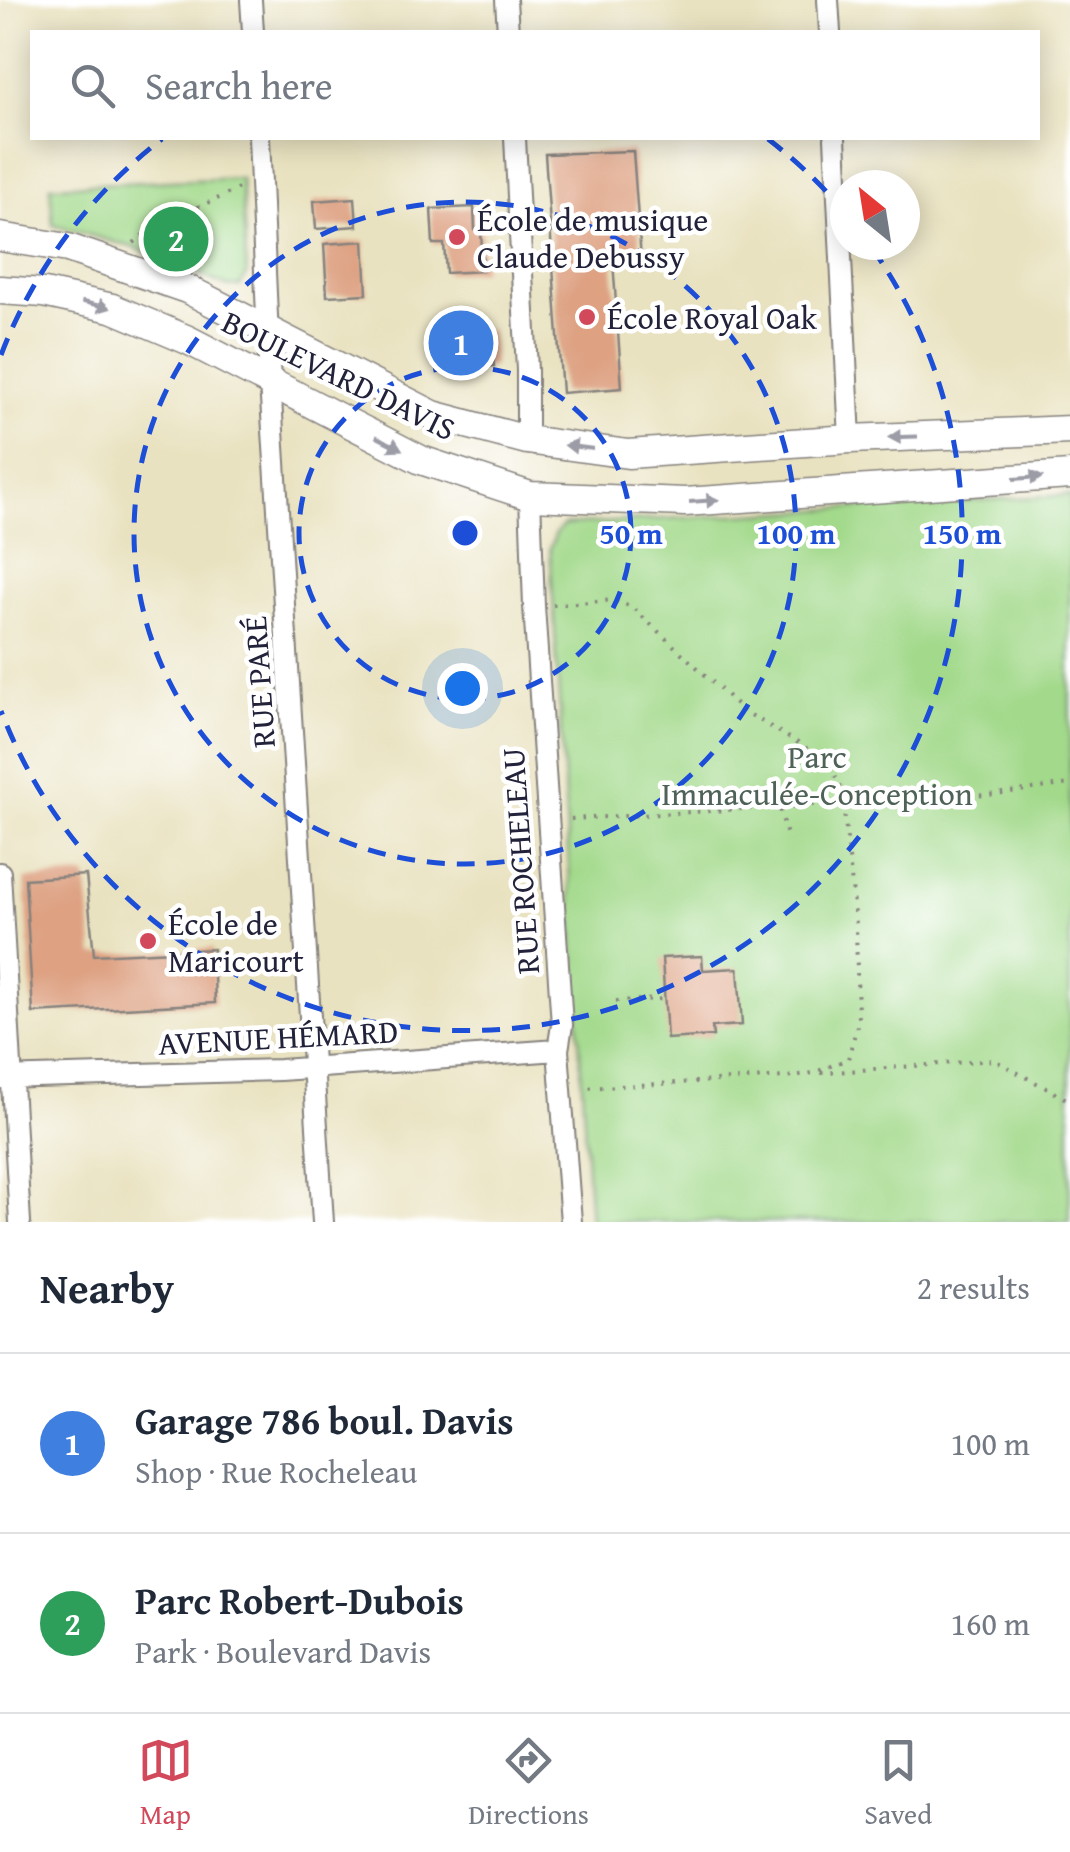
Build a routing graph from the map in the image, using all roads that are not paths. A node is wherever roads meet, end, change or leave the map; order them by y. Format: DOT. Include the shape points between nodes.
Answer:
graph roads {
  1 [pos="250,0"];
  2 [pos="506,0"];
  3 [pos="828,0"];
  4 [pos="252,30"];
  5 [pos="508,30"];
  6 [pos="830,30"];
  7 [pos="259,140"];
  8 [pos="515,140"];
  9 [pos="835,140"];
  10 [pos="0,238"];
  11 [pos="0,290"];
  12 [pos="269,331"];
  13 [pos="270,383"];
  14 [pos="1070,430"];
  15 [pos="850,439"];
  16 [pos="527,440"];
  17 [pos="1070,474"];
  18 [pos="530,496"];
  19 [pos="0,873"];
  20 [pos="558,1050"];
  21 [pos="314,1068"];
  22 [pos="5,1078"];
  23 [pos="20,1222"];
  24 [pos="322,1222"];
  25 [pos="572,1222"];
  1 -- 4 [label="street"];
  2 -- 5 [label="street"];
  3 -- 6 [label="street"];
  7 -- 12 [label="street, RUE PARÉ"];
  8 -- 16 [label="street"];
  9 -- 15 [label="street"];
  10 -- 12 [label="street, BOULEVARD DAVIS" via="113,262"];
  11 -- 13 [label="street, BOULEVARD DAVIS, one-way" via="112,308"];
  12 -- 13 [label="street, RUE PARÉ"];
  12 -- 16 [label="street, BOULEVARD DAVIS" via="433,415"];
  13 -- 18 [label="street, BOULEVARD DAVIS, one-way" via="421,460"];
  13 -- 21 [label="street, RUE PARÉ"];
  14 -- 15 [label="street, BOULEVARD DAVIS, one-way"];
  15 -- 16 [label="street, BOULEVARD DAVIS, one-way" via="628,454"];
  18 -- 17 [label="street, BOULEVARD DAVIS, one-way" via="686,502"];
  18 -- 20 [label="street, RUE ROCHELEAU" via="562,1026"];
  19 -- 22 [label="street"];
  20 -- 21 [label="street, AVENUE HÉMARD"];
  20 -- 25 [label="street, RUE ROCHELEAU"];
  21 -- 22 [label="street, AVENUE HÉMARD"];
  21 -- 24 [label="street, RUE PARÉ"];
  22 -- 23 [label="street"];
}
